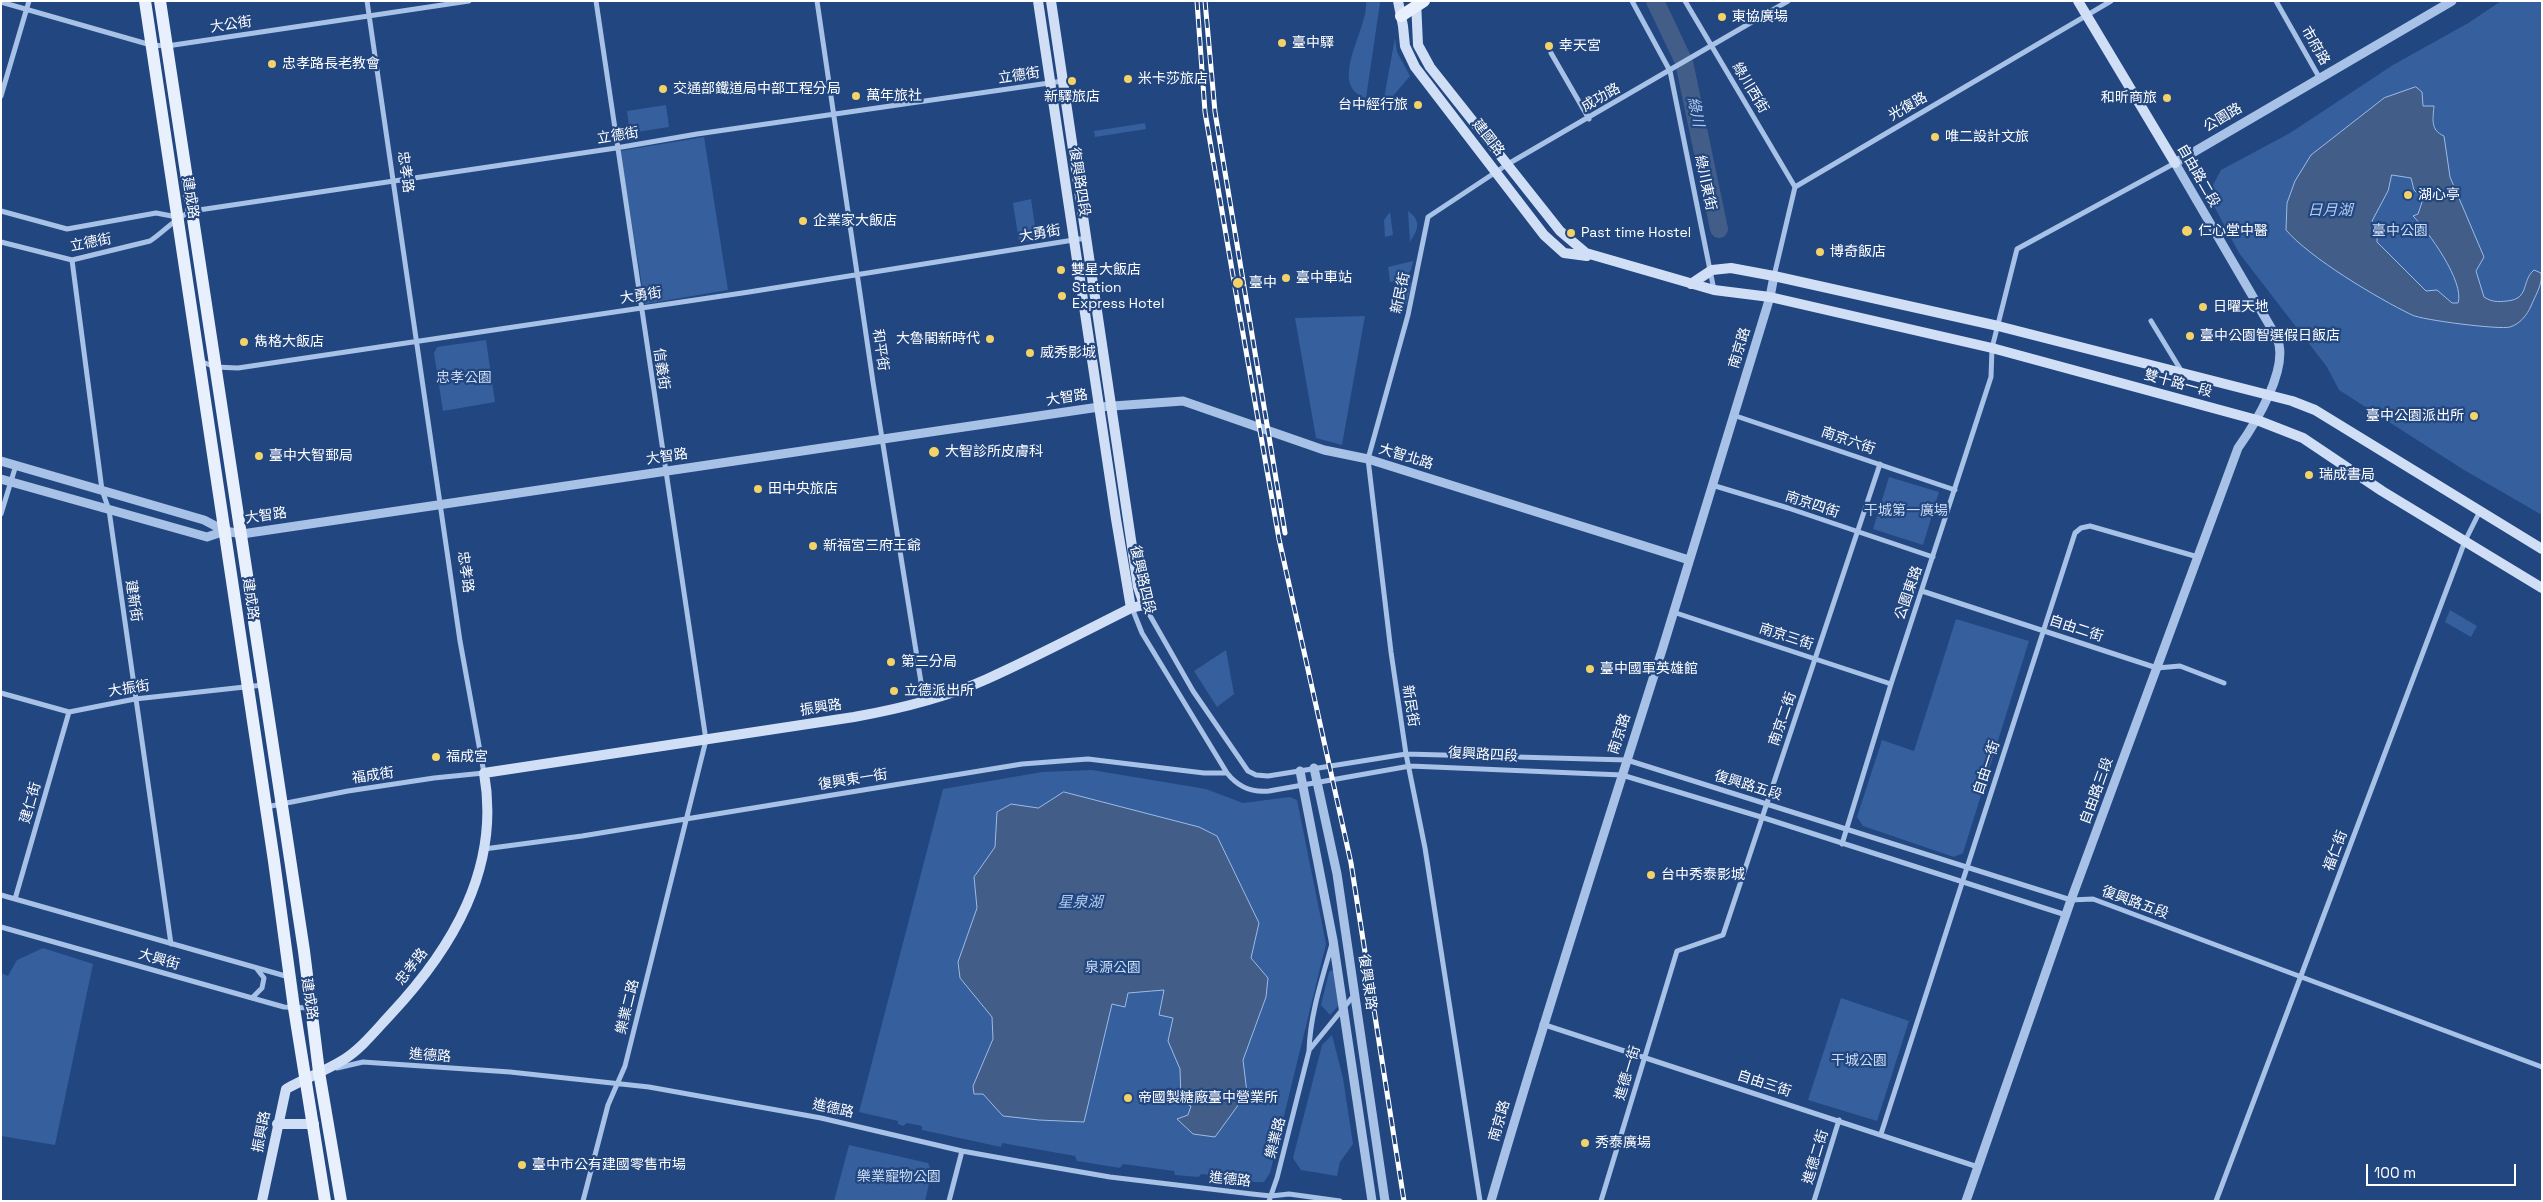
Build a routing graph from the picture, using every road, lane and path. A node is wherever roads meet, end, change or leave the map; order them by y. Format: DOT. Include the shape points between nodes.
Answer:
graph roads {
  1 [pos="29,1"];
  2 [pos="145,1"];
  3 [pos="160,1"];
  4 [pos="367,1"];
  5 [pos="469,1"];
  6 [pos="596,1"];
  7 [pos="816,1"];
  8 [pos="1038,1"];
  9 [pos="1051,1"];
  10 [pos="1398,1"];
  11 [pos="1632,1"];
  12 [pos="1685,1"];
  13 [pos="1788,1"];
  14 [pos="2078,1"];
  15 [pos="2111,1"];
  16 [pos="2276,1"];
  17 [pos="2452,1"];
  18 [pos="1,2"];
  19 [pos="1419,2"];
  20 [pos="27,8"];
  21 [pos="369,16"];
  22 [pos="1402,16"];
  23 [pos="2087,16"];
  24 [pos="151,45"];
  25 [pos="167,46"];
  26 [pos="1712,47"];
  27 [pos="1551,53"];
  28 [pos="1670,71"];
  29 [pos="2320,77"];
  30 [pos="1063,81"];
  31 [pos="1050,83"];
  32 [pos="1,96"];
  33 [pos="834,114"];
  34 [pos="1589,119"];
  35 [pos="616,148"];
  36 [pos="2174,163"];
  37 [pos="1508,164"];
  38 [pos="1497,171"];
  39 [pos="392,180"];
  40 [pos="1795,187"];
  41 [pos="1,211"];
  42 [pos="192,211"];
  43 [pos="178,217"];
  44 [pos="1428,217"];
  45 [pos="1086,238"];
  46 [pos="1074,239"];
  47 [pos="1568,240"];
  48 [pos="1,242"];
  49 [pos="1564,253"];
  50 [pos="1596,257"];
  51 [pos="72,260"];
  52 [pos="1712,270"];
  53 [pos="857,275"];
  54 [pos="1774,276"];
  55 [pos="1691,284"];
  56 [pos="1714,290"];
  57 [pos="1770,297"];
  58 [pos="642,308"];
  59 [pos="2151,321"];
  60 [pos="1998,326"];
  61 [pos="417,341"];
  62 [pos="1992,348"];
  63 [pos="199,360"];
  64 [pos="215,366"];
  65 [pos="2183,374"];
  66 [pos="2267,396"];
  67 [pos="1099,406"];
  68 [pos="1112,406"];
  69 [pos="1734,415"];
  70 [pos="2257,420"];
  71 [pos="883,437"];
  72 [pos="1368,459"];
  73 [pos="1,461"];
  74 [pos="1880,464"];
  75 [pos="16,465"];
  76 [pos="664,472"];
  77 [pos="1,478"];
  78 [pos="11,481"];
  79 [pos="1712,486"];
  80 [pos="102,490"];
  81 [pos="1955,490"];
  82 [pos="440,503"];
  83 [pos="109,510"];
  84 [pos="2480,511"];
  85 [pos="1,514"];
  86 [pos="225,531"];
  87 [pos="1858,532"];
  88 [pos="242,534"];
  89 [pos="2465,541"];
  90 [pos="2542,549"];
  91 [pos="1933,557"];
  92 [pos="2199,558"];
  93 [pos="1689,560"];
  94 [pos="2520,573"];
  95 [pos="2542,588"];
  96 [pos="1922,590"];
  97 [pos="2542,592"];
  98 [pos="1144,605"];
  99 [pos="1131,608"];
  100 [pos="1673,612"];
  101 [pos="2042,630"];
  102 [pos="1814,659"];
  103 [pos="2157,668"];
  104 [pos="2224,683"];
  105 [pos="1891,684"];
  106 [pos="263,685"];
  107 [pos="248,686"];
  108 [pos="1,693"];
  109 [pos="135,698"];
  110 [pos="924,701"];
  111 [pos="69,712"];
  112 [pos="706,740"];
  113 [pos="1406,754"];
  114 [pos="1626,760"];
  115 [pos="1410,766"];
  116 [pos="1314,768"];
  117 [pos="1300,771"];
  118 [pos="1226,773"];
  119 [pos="484,774"];
  120 [pos="1622,776"];
  121 [pos="1317,782"];
  122 [pos="1303,784"];
  123 [pos="281,803"];
  124 [pos="1766,803"];
  125 [pos="266,807"];
  126 [pos="688,817"];
  127 [pos="1761,817"];
  128 [pos="1847,829"];
  129 [pos="1842,844"];
  130 [pos="484,849"];
  131 [pos="1967,868"];
  132 [pos="1962,881"];
  133 [pos="1,896"];
  134 [pos="15,899"];
  135 [pos="2072,900"];
  136 [pos="2066,915"];
  137 [pos="1,927"];
  138 [pos="1333,940"];
  139 [pos="171,944"];
  140 [pos="1677,951"];
  141 [pos="257,969"];
  142 [pos="2300,976"];
  143 [pos="290,978"];
  144 [pos="1355,994"];
  145 [pos="252,998"];
  146 [pos="1344,1007"];
  147 [pos="294,1008"];
  148 [pos="311,1008"];
  149 [pos="1542,1024"];
  150 [pos="1309,1051"];
  151 [pos="1644,1057"];
  152 [pos="2542,1067"];
  153 [pos="319,1072"];
  154 [pos="305,1079"];
  155 [pos="616,1083"];
  156 [pos="1839,1120"];
  157 [pos="277,1124"];
  158 [pos="314,1124"];
  159 [pos="1881,1134"];
  160 [pos="962,1151"];
  161 [pos="1978,1167"];
  162 [pos="1270,1198"];
  163 [pos="262,1201"];
  164 [pos="325,1201"];
  165 [pos="341,1201"];
  166 [pos="583,1201"];
  167 [pos="949,1201"];
  168 [pos="1340,1201"];
  169 [pos="1372,1201"];
  170 [pos="1385,1201"];
  171 [pos="1480,1201"];
  172 [pos="1491,1201"];
  173 [pos="1601,1201"];
  174 [pos="1814,1201"];
  175 [pos="1966,1201"];
  176 [pos="2216,1201"];
  1 -- 20 [label="street"];
  2 -- 24 [label="main road, 建成路"];
  3 -- 25 [label="main road, 建成路"];
  4 -- 21 [label="street, 忠孝路"];
  5 -- 21 [label="street, 大公街"];
  6 -- 35 [label="street, 信義街"];
  7 -- 33 [label="street, 和平街"];
  8 -- 31 [label="main road, 復興路四段"];
  9 -- 30 [label="main road, 復興路四段"];
  10 -- 22 [label="main road, 建國路"];
  11 -- 28 [label="street, 綠川東街"];
  12 -- 26 [label="street, 綠川西街"];
  13 -- 26 [label="street, 成功路"];
  14 -- 23 [label="main road, 自由路二段"];
  15 -- 23 [label="street, 光復路"];
  16 -- 29 [label="street, 市府路"];
  17 -- 29 [label="street, 公園路"];
  18 -- 20 [label="street, 大公街"];
  19 -- 22 [label="main road"];
  19 -- 37 [label="main road, 建國路" via="1416,39 1421,52"];
  20 -- 24 [label="street, 大公街"];
  20 -- 32 [label="street"];
  21 -- 25 [label="street, 大公街"];
  21 -- 39 [label="street, 忠孝路"];
  22 -- 38 [label="main road, 建國路" via="1405,46 1415,67"];
  23 -- 36 [label="main road, 自由路二段"];
  23 -- 40 [label="street, 光復路"];
  24 -- 25 [label="street, 大公街"];
  24 -- 43 [label="main road, 建成路"];
  25 -- 42 [label="main road, 建成路"];
  26 -- 28 [label="street, 成功路"];
  26 -- 40 [label="street, 綠川西街"];
  27 -- 34 [label="street"];
  28 -- 34 [label="street, 成功路"];
  28 -- 52 [label="street, 綠川東街"];
  29 -- 36 [label="street, 公園路"];
  30 -- 31 [label="street, 立德街"];
  30 -- 45 [label="main road, 復興路四段"];
  31 -- 33 [label="street, 立德街"];
  31 -- 46 [label="main road, 復興路四段"];
  33 -- 35 [label="street, 立德街"];
  33 -- 53 [label="street, 和平街"];
  34 -- 37 [label="street, 成功路"];
  35 -- 39 [label="street, 立德街"];
  35 -- 58 [label="street, 信義街"];
  36 -- 60 [label="street, 公園路" via="2017,249"];
  36 -- 66 [label="street, 自由路二段" via="2280,344 2280,361"];
  37 -- 38 [label="street, 成功路"];
  37 -- 47 [label="main road, 建國路"];
  38 -- 44 [label="street, 成功路"];
  38 -- 49 [label="main road, 建國路" via="1544,235"];
  39 -- 42 [label="street, 立德街"];
  39 -- 61 [label="street, 忠孝路"];
  40 -- 54 [label="street"];
  41 -- 43 [label="street, 立德街" via="67,229 156,213"];
  42 -- 43 [label="street, 立德街"];
  42 -- 64 [label="main road, 建成路"];
  43 -- 51 [label="street, 立德街" via="150,241"];
  43 -- 63 [label="main road, 建成路"];
  44 -- 72 [label="street, 新民街" via="1408,316"];
  45 -- 46 [label="street, 大勇街"];
  45 -- 68 [label="main road, 復興路四段"];
  46 -- 53 [label="street, 大勇街"];
  46 -- 67 [label="main road, 復興路四段"];
  47 -- 49 [label="street"];
  47 -- 50 [label="main road, 建國路"];
  48 -- 51 [label="street, 立德街"];
  49 -- 50 [label="main road, 建國路"];
  50 -- 55 [label="main road, 建國路"];
  51 -- 80 [label="street, 建新街"];
  52 -- 54 [label="main road" via="1731,268"];
  52 -- 55 [label="main road"];
  52 -- 56 [label="street, 綠川東街"];
  53 -- 58 [label="street, 大勇街"];
  53 -- 71 [label="street, 和平街"];
  54 -- 57 [label="street, 南京路"];
  54 -- 60 [label="main road, 雙十路一段"];
  55 -- 56 [label="main road, 建國路"];
  56 -- 57 [label="main road, 建國路"];
  57 -- 62 [label="main road, 雙十路一段"];
  57 -- 69 [label="street, 南京路"];
  58 -- 61 [label="street, 大勇街"];
  58 -- 76 [label="street, 信義街"];
  59 -- 65 [label="street"];
  60 -- 62 [label="street, 公園路"];
  60 -- 65 [label="main road, 雙十路一段"];
  61 -- 64 [label="street, 大勇街" via="238,368"];
  61 -- 82 [label="street, 忠孝路"];
  62 -- 70 [label="main road, 雙十路一段"];
  62 -- 81 [label="street, 公園東路" via="1991,376"];
  63 -- 64 [label="street, 大勇街"];
  63 -- 86 [label="main road, 建成路"];
  64 -- 88 [label="main road, 建成路"];
  65 -- 66 [label="main road, 雙十路一段"];
  66 -- 70 [label="street, 自由路三段"];
  66 -- 84 [label="main road, 雙十路一段" via="2315,410"];
  67 -- 68 [label="street, 大智路"];
  67 -- 71 [label="street, 大智路"];
  67 -- 99 [label="main road, 復興路四段"];
  68 -- 72 [label="street, 大智北路" via="1188,402 1324,450"];
  68 -- 98 [label="main road, 復興路四段" via="1138,587"];
  69 -- 74 [label="street, 南京六街"];
  69 -- 79 [label="street, 南京路"];
  70 -- 89 [label="main road, 雙十路一段" via="2304,438 2382,491"];
  70 -- 92 [label="street, 自由路三段" via="2238,448"];
  71 -- 76 [label="street, 大智路"];
  71 -- 110 [label="street, 和平街"];
  72 -- 93 [label="street, 大智北路"];
  72 -- 113 [label="street, 新民街"];
  73 -- 75 [label="street, 大智路"];
  74 -- 81 [label="street, 南京六街"];
  74 -- 87 [label="street, 南京二街"];
  75 -- 78 [label="street"];
  75 -- 80 [label="street, 大智路"];
  76 -- 82 [label="street, 大智路"];
  76 -- 112 [label="street, 信義街"];
  77 -- 78 [label="street, 大智路"];
  78 -- 83 [label="street, 大智路"];
  78 -- 85 [label="street"];
  79 -- 87 [label="street, 南京四街"];
  79 -- 93 [label="street, 南京路"];
  80 -- 83 [label="street, 建新街"];
  80 -- 86 [label="street, 大智路" via="204,520"];
  81 -- 91 [label="street, 公園東路"];
  82 -- 88 [label="street, 大智路"];
  82 -- 119 [label="street, 忠孝路"];
  83 -- 86 [label="street, 大智路" via="207,537"];
  83 -- 109 [label="street, 建新街"];
  84 -- 89 [label="street, 福仁街"];
  84 -- 90 [label="main road, 雙十路一段"];
  86 -- 88 [label="street, 大智路"];
  86 -- 107 [label="main road, 建成路"];
  87 -- 91 [label="street, 南京四街"];
  87 -- 102 [label="street, 南京二街"];
  88 -- 106 [label="main road, 建成路"];
  89 -- 94 [label="main road, 雙十路一段"];
  89 -- 142 [label="street, 福仁街"];
  91 -- 96 [label="street, 公園東路"];
  92 -- 101 [label="street, 自由一街" via="2090,526 2081,528 2075,533"];
  92 -- 103 [label="street, 自由路三段"];
  93 -- 100 [label="street, 南京路"];
  94 -- 95 [label="main road, 雙十路一段"];
  94 -- 97 [label="street"];
  96 -- 101 [label="street, 自由二街"];
  96 -- 105 [label="street, 公園東路"];
  98 -- 99 [label="main road, 振興路"];
  98 -- 117 [label="street, 復興路四段" via="1193,691 1248,771 1262,776"];
  99 -- 110 [label="main road, 振興路" via="986,680"];
  99 -- 118 [label="street, 復興路四段" via="1142,634"];
  100 -- 102 [label="street, 南京三街"];
  100 -- 114 [label="street, 南京路"];
  101 -- 103 [label="street, 自由二街"];
  101 -- 131 [label="street, 自由一街"];
  102 -- 105 [label="street, 南京三街"];
  102 -- 124 [label="street, 南京二街"];
  103 -- 104 [label="street, 自由二街" via="2180,666"];
  103 -- 135 [label="street, 自由路三段"];
  105 -- 128 [label="street, 公園東路"];
  106 -- 107 [label="street, 大振街"];
  106 -- 123 [label="main road, 建成路"];
  107 -- 109 [label="street, 大振街"];
  107 -- 125 [label="main road, 建成路"];
  108 -- 111 [label="street, 大振街"];
  109 -- 111 [label="street, 大振街"];
  109 -- 139 [label="street, 建新街"];
  110 -- 112 [label="main road, 振興路" via="854,717"];
  111 -- 134 [label="street, 建仁街"];
  112 -- 119 [label="main road, 振興路"];
  112 -- 126 [label="street, 樂業二路"];
  113 -- 114 [label="street, 復興路四段"];
  113 -- 115 [label="street, 新民街"];
  113 -- 116 [label="street, 復興路四段"];
  114 -- 120 [label="street, 南京路"];
  114 -- 124 [label="street, 復興路五段"];
  115 -- 120 [label="street, 復興路四段"];
  115 -- 121 [label="street, 復興路四段"];
  115 -- 171 [label="street, 新民街"];
  116 -- 117 [label="street, 復興路四段"];
  116 -- 121 [label="street, 復興東路"];
  117 -- 122 [label="street, 復興東路"];
  118 -- 122 [label="street, 復興路四段" via="1237,785 1254,791"];
  118 -- 126 [label="street, 復興東一街" via="1204,774 1088,759 1063,760"];
  119 -- 123 [label="street, 福成街" via="434,778"];
  119 -- 130 [label="main road, 忠孝路" via="488,828"];
  120 -- 127 [label="street, 復興路五段"];
  120 -- 149 [label="street, 南京路"];
  121 -- 122 [label="street, 復興路四段"];
  121 -- 144 [label="street, 復興東路" via="1337,874"];
  122 -- 138 [label="street, 復興東路"];
  123 -- 125 [label="street, 福成街"];
  123 -- 148 [label="main road, 建成路"];
  124 -- 127 [label="street, 南京二街"];
  124 -- 128 [label="street, 復興路五段"];
  125 -- 143 [label="main road, 建成路"];
  126 -- 130 [label="street, 復興東一街"];
  126 -- 155 [label="street, 樂業二路" via="625,1066"];
  127 -- 129 [label="street, 復興路五段"];
  127 -- 140 [label="street, 南京二街" via="1723,935"];
  128 -- 129 [label="street, 公園東路"];
  128 -- 131 [label="street, 復興路五段"];
  129 -- 132 [label="street, 復興路五段"];
  130 -- 153 [label="main road, 忠孝路" via="459,922 426,973 399,1006 353,1052"];
  131 -- 132 [label="street, 自由一街"];
  131 -- 135 [label="street, 復興路五段"];
  132 -- 136 [label="street, 復興路五段"];
  132 -- 159 [label="street, 自由一街"];
  133 -- 134 [label="street, 大興街"];
  134 -- 139 [label="street, 大興街"];
  135 -- 136 [label="street, 自由路三段"];
  135 -- 142 [label="street, 復興路五段" via="2093,899"];
  136 -- 161 [label="street, 自由路三段"];
  137 -- 145 [label="street, 大興街"];
  138 -- 146 [label="street, 復興東路"];
  138 -- 150 [label="street, 樂業路" via="1309,1034"];
  139 -- 141 [label="street, 大興街"];
  140 -- 151 [label="street, 進德一街"];
  141 -- 143 [label="street, 大興街"];
  141 -- 145 [label="street" via="264,978 262,988"];
  142 -- 152 [label="street, 復興路五段"];
  142 -- 176 [label="street, 福仁街"];
  143 -- 147 [label="main road, 建成路"];
  144 -- 146 [label="street, 樂業路"];
  144 -- 170 [label="street, 復興東路"];
  145 -- 147 [label="street, 大興街"];
  146 -- 150 [label="street, 樂業路"];
  146 -- 169 [label="street, 復興東路"];
  147 -- 148 [label="street, 大興街"];
  147 -- 154 [label="main road, 建成路"];
  148 -- 153 [label="main road, 建成路"];
  149 -- 151 [label="street, 自由三街"];
  149 -- 172 [label="street, 南京路"];
  150 -- 162 [label="street, 樂業路" via="1278,1178"];
  151 -- 156 [label="street, 自由三街"];
  151 -- 173 [label="street, 進德一街"];
  153 -- 154 [label="main road, 忠孝路"];
  153 -- 155 [label="street, 進德路" via="363,1062"];
  153 -- 165 [label="main road, 建成路"];
  154 -- 157 [label="main road, 振興路" via="286,1090"];
  154 -- 158 [label="main road, 建成路"];
  155 -- 160 [label="street, 進德路" via="821,1118"];
  155 -- 166 [label="street, 樂業二路"];
  156 -- 159 [label="street, 自由三街"];
  156 -- 174 [label="street, 進德二街"];
  157 -- 158 [label="main road"];
  157 -- 163 [label="main road, 振興路"];
  158 -- 164 [label="main road, 建成路"];
  159 -- 161 [label="street, 自由三街"];
  160 -- 162 [label="street, 進德路" via="1110,1177"];
  160 -- 167 [label="street"];
  161 -- 175 [label="street, 自由路三段"];
  162 -- 168 [label="street, 進德路" via="1289,1194"];
}
